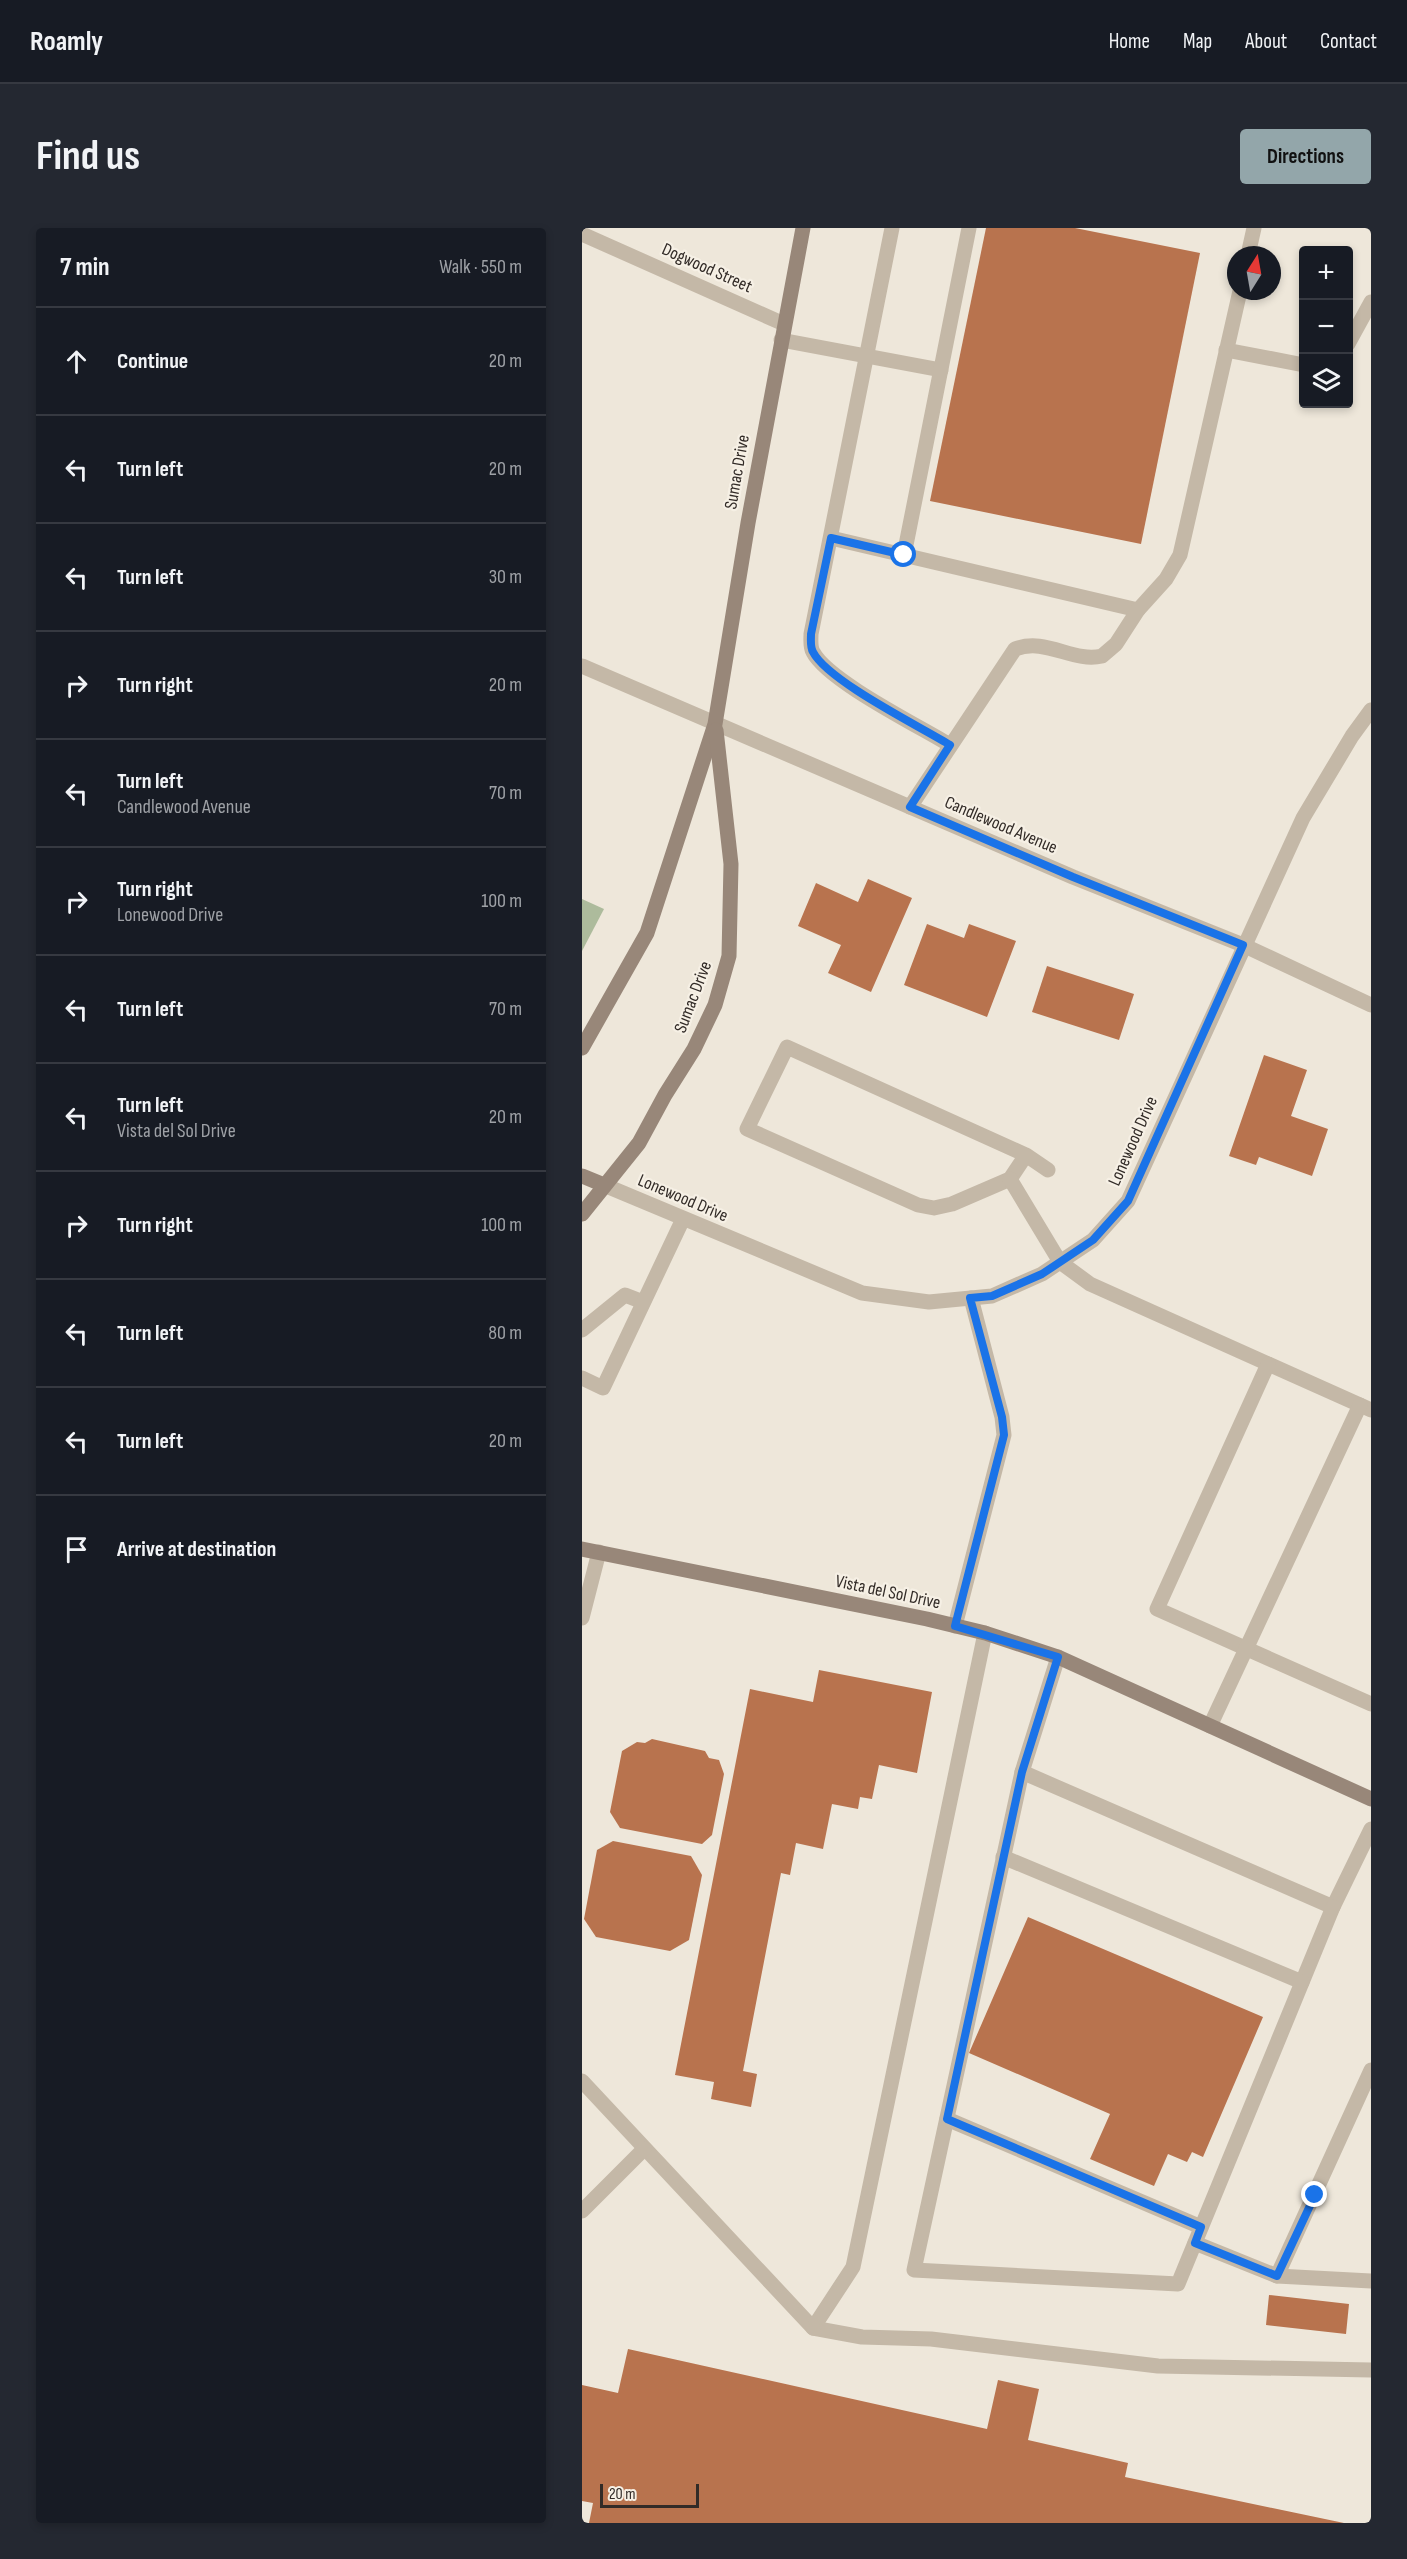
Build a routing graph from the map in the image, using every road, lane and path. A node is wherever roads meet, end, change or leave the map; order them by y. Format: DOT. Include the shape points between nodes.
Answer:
graph roads {
  1 [pos="803,228"];
  2 [pos="892,228"];
  3 [pos="969,228"];
  4 [pos="1254,228"];
  5 [pos="582,234"];
  6 [pos="1250,246"];
  7 [pos="1237,300"];
  8 [pos="1371,302"];
  9 [pos="784,324"];
  10 [pos="1353,335"];
  11 [pos="781,340"];
  12 [pos="1226,350"];
  13 [pos="868,357"];
  14 [pos="1299,364"];
  15 [pos="941,370"];
  16 [pos="831,538"];
  17 [pos="904,555"];
  18 [pos="1138,610"];
  19 [pos="582,666"];
  20 [pos="1371,710"];
  21 [pos="716,724"];
  22 [pos="950,745"];
  23 [pos="910,807"];
  24 [pos="1243,945"];
  25 [pos="1371,1005"];
  26 [pos="582,1048"];
  27 [pos="1026,1155"];
  28 [pos="1048,1170"];
  29 [pos="582,1176"];
  30 [pos="1010,1179"];
  31 [pos="604,1185"];
  32 [pos="582,1214"];
  33 [pos="683,1219"];
  34 [pos="1060,1262"];
  35 [pos="970,1298"];
  36 [pos="643,1302"];
  37 [pos="582,1329"];
  38 [pos="1268,1364"];
  39 [pos="582,1378"];
  40 [pos="1366,1408"];
  41 [pos="582,1549"];
  42 [pos="599,1552"];
  43 [pos="582,1618"];
  44 [pos="955,1626"];
  45 [pos="985,1633"];
  46 [pos="1246,1649"];
  47 [pos="1058,1657"];
  48 [pos="1371,1704"];
  49 [pos="1210,1726"];
  50 [pos="1022,1772"];
  51 [pos="1371,1799"];
  52 [pos="1371,1829"];
  53 [pos="1004,1857"];
  54 [pos="1333,1907"];
  55 [pos="1302,1982"];
  56 [pos="1371,2070"];
  57 [pos="582,2081"];
  58 [pos="947,2119"];
  59 [pos="644,2149"];
  60 [pos="582,2211"];
  61 [pos="1201,2227"];
  62 [pos="1195,2243"];
  63 [pos="1277,2276"];
  64 [pos="1371,2281"];
  65 [pos="813,2328"];
  66 [pos="1371,2370"];
  1 -- 9 [label="street, Sumac Drive"];
  2 -- 13 [label="street"];
  3 -- 15 [label="street"];
  4 -- 6 [label="street"];
  5 -- 9 [label="street, Dogwood Street"];
  7 -- 12 [label="street"];
  8 -- 10 [label="street"];
  9 -- 11 [label="street, Sumac Drive"];
  11 -- 13 [label="street"];
  11 -- 21 [label="street, Sumac Drive"];
  12 -- 14 [label="street"];
  12 -- 18 [label="street" via="1180,555 1166,579"];
  13 -- 15 [label="street"];
  13 -- 16 [label="street"];
  15 -- 17 [label="street"];
  16 -- 17 [label="street"];
  16 -- 22 [label="street" via="811,650 824,668"];
  17 -- 18 [label="street"];
  18 -- 22 [label="street" via="1116,644 1102,656 1085,657 1027,644 1015,649"];
  19 -- 21 [label="street, Candlewood Avenue"];
  20 -- 24 [label="street, Lonewood Drive" via="1303,818"];
  21 -- 23 [label="street, Candlewood Avenue"];
  21 -- 26 [label="street, Sumac Drive" via="647,933"];
  21 -- 31 [label="street, Sumac Drive" via="731,864 729,956 715,1005 694,1049 639,1143"];
  22 -- 23 [label="street"];
  23 -- 24 [label="street, Candlewood Avenue"];
  24 -- 25 [label="street, Candlewood Avenue"];
  24 -- 34 [label="street, Lonewood Drive" via="1128,1201 1093,1240"];
  27 -- 28 [label="street"];
  27 -- 30 [label="street"];
  27 -- 30 [label="street" via="787,1047 747,1129 918,1205 934,1208 952,1204"];
  29 -- 31 [label="street"];
  30 -- 34 [label="street"];
  31 -- 32 [label="street, Sumac Drive"];
  31 -- 33 [label="street, Lonewood Drive"];
  33 -- 35 [label="street, Lonewood Drive" via="862,1293 929,1302"];
  33 -- 36 [label="street"];
  34 -- 35 [label="street, Lonewood Drive" via="992,1296"];
  34 -- 38 [label="street" via="1090,1284"];
  35 -- 44 [label="street" via="1004,1435"];
  36 -- 37 [label="street" via="625,1295"];
  36 -- 39 [label="street" via="603,1388"];
  38 -- 40 [label="street"];
  38 -- 46 [label="street" via="1157,1609"];
  40 -- 46 [label="street"];
  41 -- 42 [label="street, Vista del Sol Drive"];
  42 -- 43 [label="street"];
  42 -- 44 [label="street, Vista del Sol Drive"];
  44 -- 45 [label="street, Vista del Sol Drive"];
  45 -- 47 [label="street, Vista del Sol Drive"];
  45 -- 65 [label="street" via="853,2267"];
  46 -- 48 [label="street"];
  46 -- 49 [label="street"];
  47 -- 49 [label="street, Vista del Sol Drive"];
  47 -- 50 [label="street"];
  49 -- 51 [label="street, Vista del Sol Drive"];
  50 -- 53 [label="street"];
  50 -- 54 [label="street"];
  52 -- 54 [label="street"];
  53 -- 55 [label="street"];
  53 -- 58 [label="street"];
  54 -- 55 [label="street"];
  55 -- 61 [label="street"];
  56 -- 63 [label="street"];
  57 -- 59 [label="street"];
  58 -- 61 [label="street"];
  58 -- 62 [label="street" via="914,2270 1178,2284"];
  59 -- 60 [label="street"];
  59 -- 65 [label="street"];
  61 -- 62 [label="street"];
  62 -- 63 [label="street"];
  63 -- 64 [label="street"];
  65 -- 66 [label="street" via="862,2337 931,2339 1158,2366"];
}
